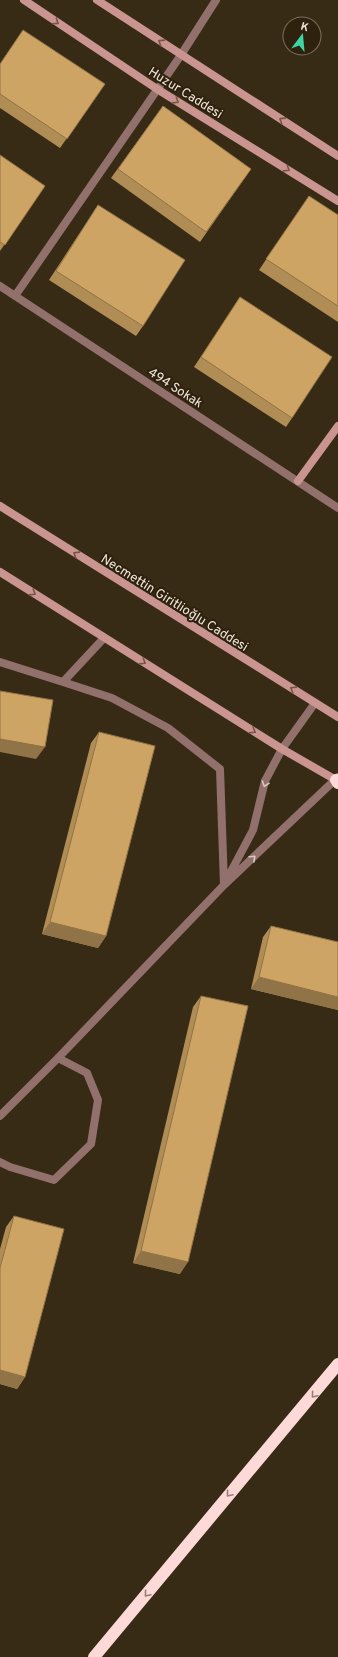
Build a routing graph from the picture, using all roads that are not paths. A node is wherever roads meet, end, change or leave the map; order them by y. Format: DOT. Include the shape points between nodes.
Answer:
graph roads {
  1 [pos="24,0"];
  2 [pos="97,0"];
  3 [pos="216,0"];
  4 [pos="181,55"];
  5 [pos="157,89"];
  6 [pos="338,156"];
  7 [pos="338,201"];
  8 [pos="0,286"];
  9 [pos="15,296"];
  10 [pos="338,426"];
  11 [pos="298,481"];
  12 [pos="0,506"];
  13 [pos="338,508"];
  14 [pos="0,572"];
  15 [pos="104,638"];
  16 [pos="0,662"];
  17 [pos="63,682"];
  18 [pos="315,704"];
  19 [pos="338,718"];
  20 [pos="282,749"];
  21 [pos="337,780"];
  22 [pos="224,885"];
  23 [pos="58,1058"];
  24 [pos="0,1116"];
  25 [pos="0,1162"];
  26 [pos="338,1364"];
  27 [pos="94,1657"];
  1 -- 5 [label="street, Huzur Caddesi, one-way"];
  4 -- 2 [label="street, one-way"];
  3 -- 4 [label="street"];
  4 -- 5 [label="street"];
  6 -- 4 [label="street, one-way"];
  5 -- 7 [label="street, Huzur Caddesi, one-way"];
  5 -- 9 [label="street"];
  8 -- 9 [label="street, 494 Sokak"];
  9 -- 11 [label="street, 494 Sokak"];
  10 -- 11 [label="street"];
  11 -- 13 [label="street, 494 Sokak"];
  18 -- 12 [label="street, Necmettin Giritlioğlu Caddesi, one-way"];
  14 -- 15 [label="street, one-way"];
  15 -- 17 [label="street"];
  15 -- 20 [label="street, one-way"];
  16 -- 17 [label="street"];
  17 -- 22 [label="street" via="112,698 168,728 220,769"];
  18 -- 19 [label="street, Necmettin Giritlioğlu Caddesi"];
  18 -- 20 [label="street"];
  20 -- 21 [label="street"];
  20 -- 22 [label="street, one-way" via="265,781 253,830"];
  22 -- 21 [label="street, one-way"];
  22 -- 23 [label="street"];
  23 -- 24 [label="street"];
  23 -- 25 [label="street" via="87,1073 98,1100 91,1144 54,1180"];
  26 -- 27 [label="highway, one-way"];
}
